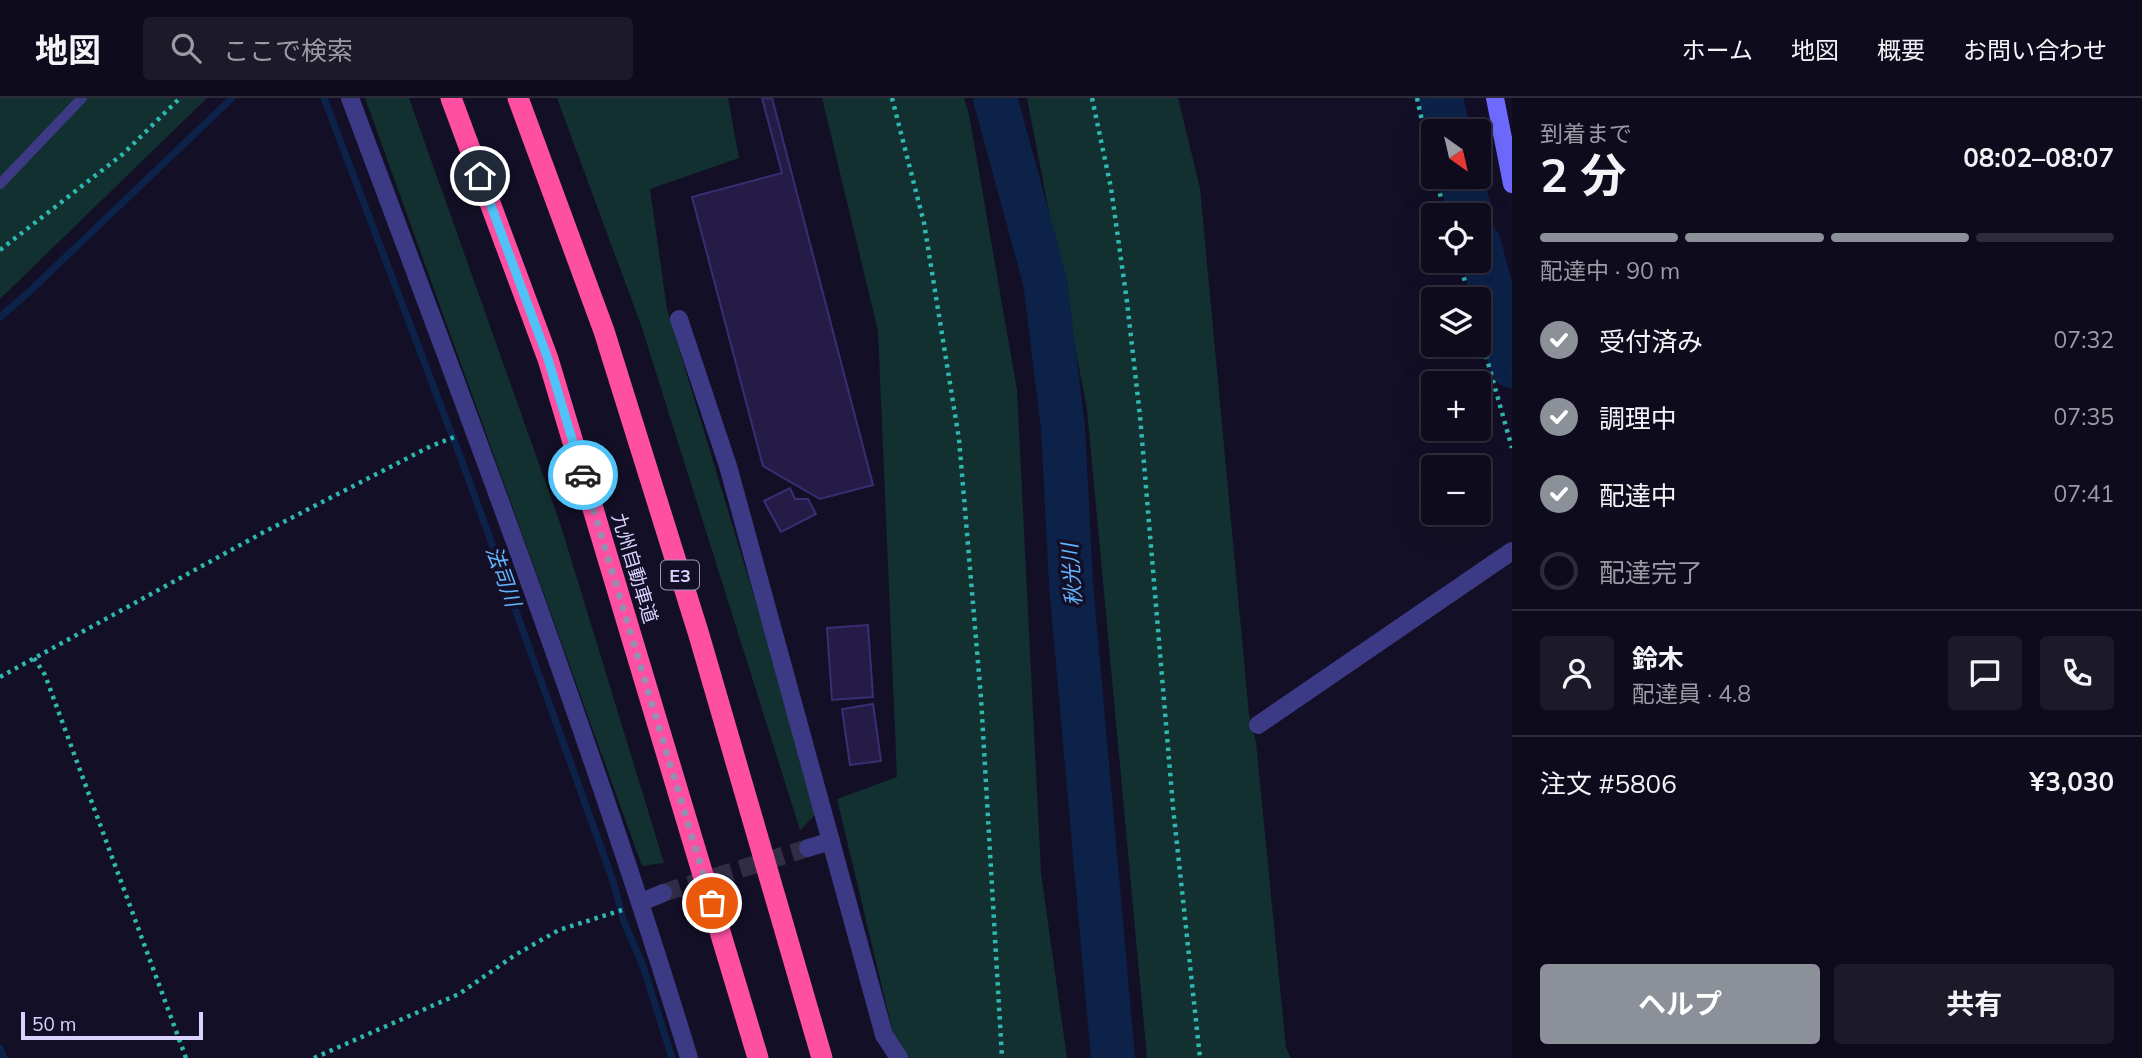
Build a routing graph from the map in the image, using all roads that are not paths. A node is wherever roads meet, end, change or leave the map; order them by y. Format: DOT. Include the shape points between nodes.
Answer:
graph roads {
  1 [pos="82,98"];
  2 [pos="350,98"];
  3 [pos="451,98"];
  4 [pos="518,98"];
  5 [pos="1495,98"];
  6 [pos="0,184"];
  7 [pos="1512,184"];
  8 [pos="679,319"];
  9 [pos="1512,551"];
  10 [pos="1258,725"];
  11 [pos="831,841"];
  12 [pos="808,848"];
  13 [pos="663,893"];
  14 [pos="642,902"];
  15 [pos="689,1058"];
  16 [pos="758,1058"];
  17 [pos="821,1058"];
  18 [pos="899,1058"];
  1 -- 6 [label="lane"];
  2 -- 14 [label="street" via="475,430"];
  3 -- 16 [label="highway, 九州自動車道" via="548,359"];
  4 -- 17 [label="highway, E3" via="604,331 699,635"];
  5 -- 7 [label="street"];
  8 -- 11 [label="street" via="728,466"];
  9 -- 10 [label="street"];
  11 -- 12 [label="street"];
  11 -- 18 [label="street" via="884,1035"];
  13 -- 14 [label="street"];
  14 -- 15 [label="street"];
}
